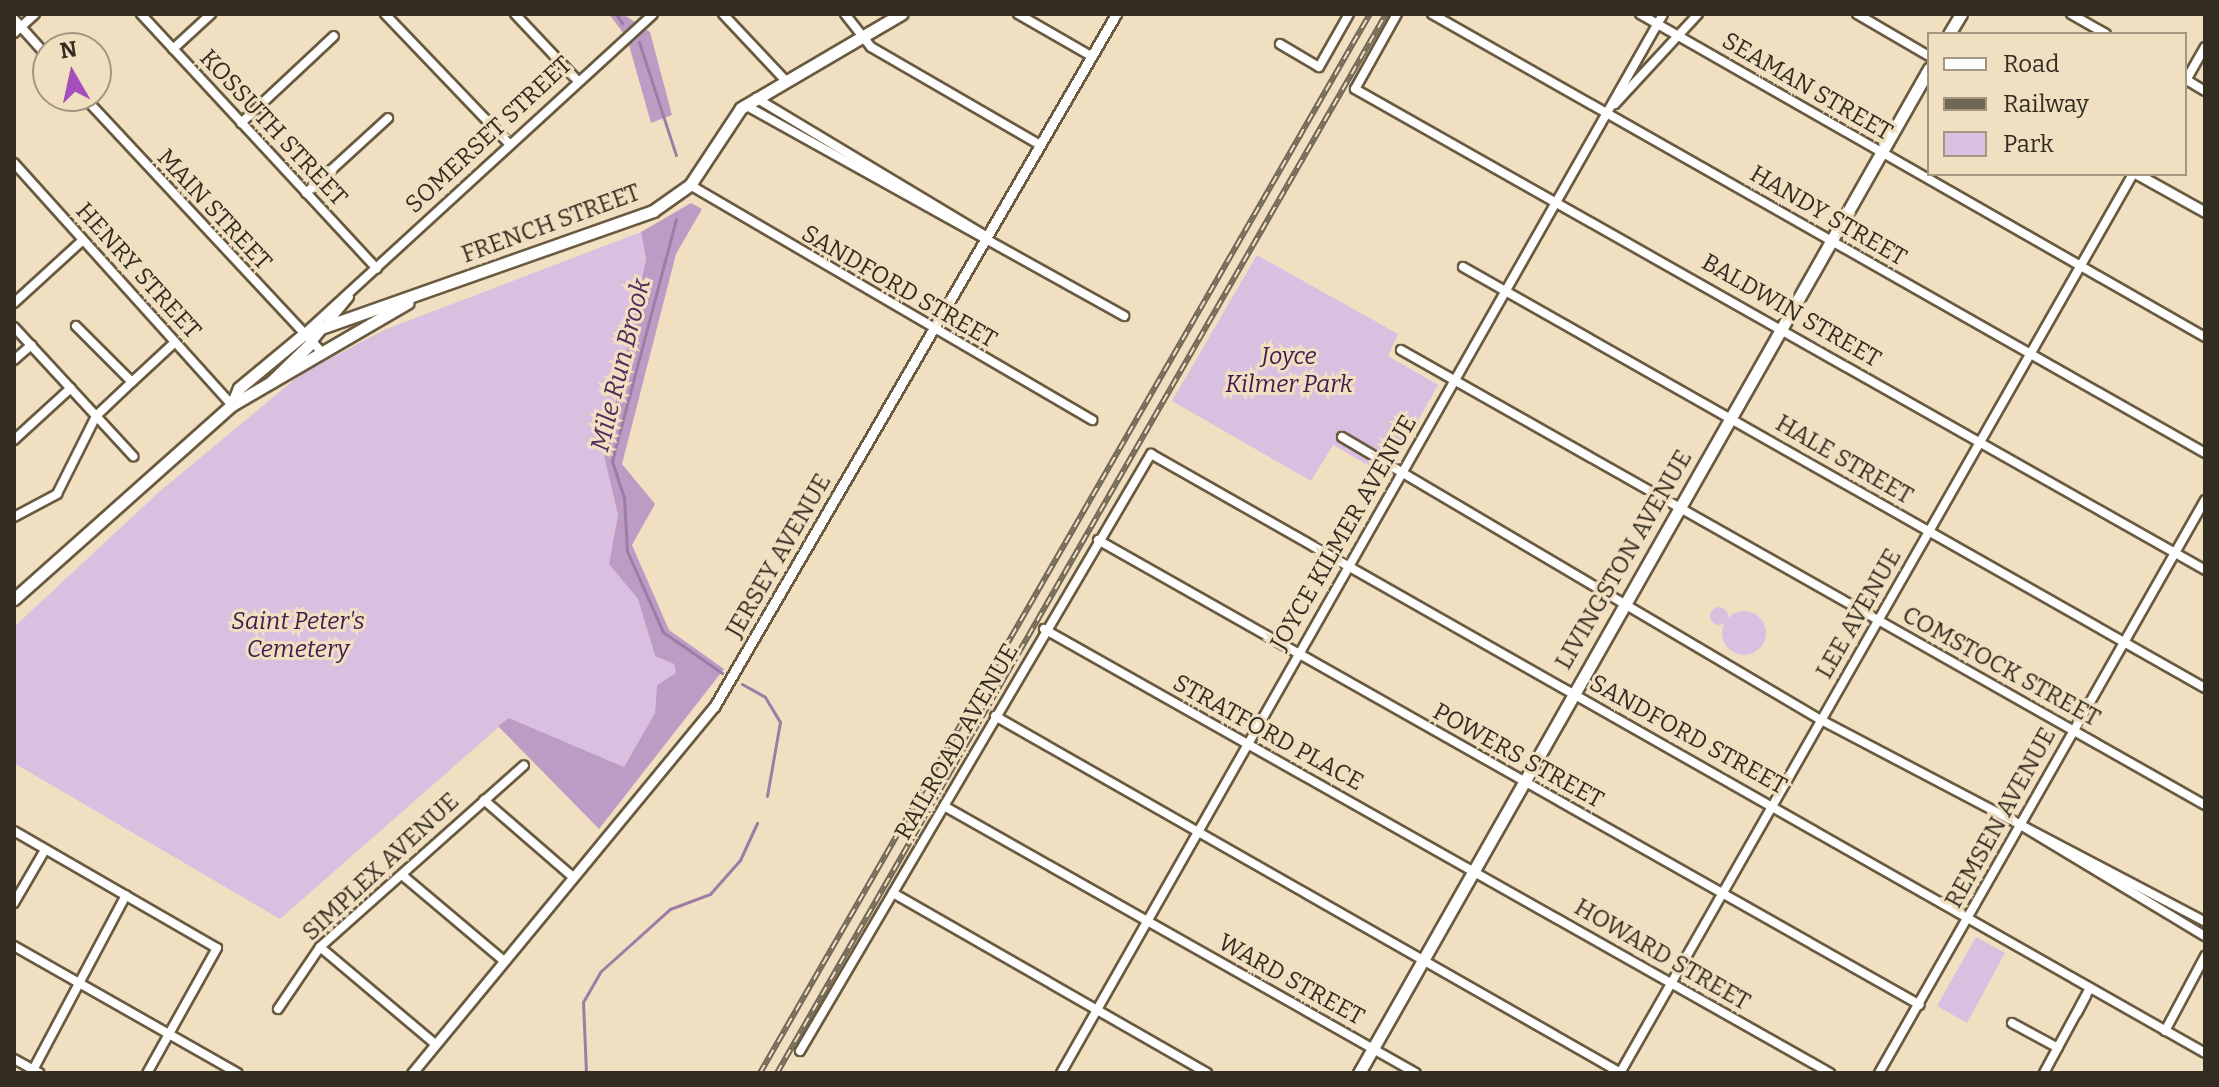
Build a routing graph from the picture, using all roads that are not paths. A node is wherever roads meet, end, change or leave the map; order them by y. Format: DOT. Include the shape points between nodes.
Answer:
graph roads {
  1 [pos="35,14"];
  2 [pos="141,14"];
  3 [pos="211,14"];
  4 [pos="385,14"];
  5 [pos="515,14"];
  6 [pos="653,14"];
  7 [pos="723,14"];
  8 [pos="845,14"];
  9 [pos="901,14"];
  10 [pos="1018,14"];
  11 [pos="1116,14"];
  12 [pos="1349,14"];
  13 [pos="1397,14"];
  14 [pos="1432,14"];
  15 [pos="1640,14"];
  16 [pos="1663,14"];
  17 [pos="1698,14"];
  18 [pos="1857,14"];
  19 [pos="1961,14"];
  20 [pos="2071,14"];
  21 [pos="14,19"];
  22 [pos="1657,24"];
  23 [pos="18,30"];
  24 [pos="1950,32"];
  25 [pos="2102,32"];
  26 [pos="334,36"];
  27 [pos="863,36"];
  28 [pos="1679,36"];
  29 [pos="1280,44"];
  30 [pos="2205,47"];
  31 [pos="173,49"];
  32 [pos="1927,55"];
  33 [pos="1091,56"];
  34 [pos="1927,73"];
  35 [pos="2187,77"];
  36 [pos="786,81"];
  37 [pos="2187,81"];
  38 [pos="579,82"];
  39 [pos="2205,91"];
  40 [pos="756,98"];
  41 [pos="745,105"];
  42 [pos="98,112"];
  43 [pos="1606,113"];
  44 [pos="388,118"];
  45 [pos="241,123"];
  46 [pos="1038,144"];
  47 [pos="510,145"];
  48 [pos="1882,152"];
  49 [pos="15,165"];
  50 [pos="881,170"];
  51 [pos="2134,176"];
  52 [pos="2139,176"];
  53 [pos="875,180"];
  54 [pos="690,185"];
  55 [pos="306,193"];
  56 [pos="1556,201"];
  57 [pos="2205,212"];
  58 [pos="985,236"];
  59 [pos="83,240"];
  60 [pos="1832,242"];
  61 [pos="2082,266"];
  62 [pos="1463,267"];
  63 [pos="377,269"];
  64 [pos="356,288"];
  65 [pos="432,291"];
  66 [pos="1506,291"];
  67 [pos="14,303"];
  68 [pos="1124,316"];
  69 [pos="327,325"];
  70 [pos="76,326"];
  71 [pos="14,327"];
  72 [pos="932,329"];
  73 [pos="1781,329"];
  74 [pos="2205,337"];
  75 [pos="311,342"];
  76 [pos="174,343"];
  77 [pos="31,345"];
  78 [pos="1401,350"];
  79 [pos="2031,354"];
  80 [pos="14,360"];
  81 [pos="1455,381"];
  82 [pos="132,382"];
  83 [pos="71,388"];
  84 [pos="232,405"];
  85 [pos="96,416"];
  86 [pos="1730,419"];
  87 [pos="1092,420"];
  88 [pos="1342,437"];
  89 [pos="14,440"];
  90 [pos="1980,442"];
  91 [pos="2205,453"];
  92 [pos="1151,454"];
  93 [pos="133,456"];
  94 [pos="1399,473"];
  95 [pos="2205,500"];
  96 [pos="1679,507"];
  97 [pos="14,517"];
  98 [pos="1930,532"];
  99 [pos="1098,540"];
  100 [pos="2175,553"];
  101 [pos="1347,565"];
  102 [pos="2205,570"];
  103 [pos="14,599"];
  104 [pos="1624,603"];
  105 [pos="1877,620"];
  106 [pos="1044,629"];
  107 [pos="2123,643"];
  108 [pos="1298,653"];
  109 [pos="2205,688"];
  110 [pos="1573,693"];
  111 [pos="995,716"];
  112 [pos="1821,720"];
  113 [pos="2073,731"];
  114 [pos="1247,744"];
  115 [pos="524,765"];
  116 [pos="1523,782"];
  117 [pos="484,800"];
  118 [pos="2205,805"];
  119 [pos="944,806"];
  120 [pos="1773,806"];
  121 [pos="2021,823"];
  122 [pos="14,831"];
  123 [pos="1197,832"];
  124 [pos="45,850"];
  125 [pos="1473,870"];
  126 [pos="402,875"];
  127 [pos="573,877"];
  128 [pos="893,893"];
  129 [pos="1722,893"];
  130 [pos="126,895"];
  131 [pos="14,903"];
  132 [pos="1968,916"];
  133 [pos="1147,921"];
  134 [pos="2205,922"];
  135 [pos="2205,936"];
  136 [pos="14,946"];
  137 [pos="320,947"];
  138 [pos="2205,956"];
  139 [pos="503,960"];
  140 [pos="1422,961"];
  141 [pos="79,983"];
  142 [pos="1672,984"];
  143 [pos="2088,992"];
  144 [pos="1920,1005"];
  145 [pos="278,1009"];
  146 [pos="1097,1010"];
  147 [pos="2012,1023"];
  148 [pos="2165,1031"];
  149 [pos="169,1034"];
  150 [pos="434,1043"];
  151 [pos="1373,1048"];
  152 [pos="2058,1048"];
  153 [pos="800,1051"];
  154 [pos="2205,1053"];
  155 [pos="14,1059"];
  156 [pos="36,1071"];
  157 [pos="147,1073"];
  158 [pos="238,1073"];
  159 [pos="412,1073"];
  160 [pos="1061,1073"];
  161 [pos="1207,1073"];
  162 [pos="1359,1073"];
  163 [pos="1416,1073"];
  164 [pos="1621,1073"];
  165 [pos="1830,1073"];
  166 [pos="1879,1073"];
  167 [pos="2044,1073"];
  1 -- 23 [label="street"];
  2 -- 31 [label="street, KOSSUTH STREET"];
  3 -- 31 [label="street"];
  4 -- 47 [label="street"];
  5 -- 38 [label="street"];
  6 -- 38 [label="street, SOMERSET STREET"];
  7 -- 36 [label="street"];
  8 -- 27 [label="street"];
  9 -- 27 [label="main road, FRENCH STREET"];
  10 -- 33 [label="street"];
  11 -- 33 [label="street, JERSEY AVENUE"];
  12 -- 29 [label="street" via="1319,67"];
  13 -- 56 [label="street, BALDWIN STREET" via="1355,89"];
  14 -- 43 [label="street, HANDY STREET"];
  15 -- 22 [label="street, SEAMAN STREET"];
  16 -- 22 [label="street, JOYCE KILMER AVENUE"];
  17 -- 28 [label="street"];
  18 -- 32 [label="street"];
  19 -- 24 [label="main road"];
  20 -- 25 [label="street"];
  21 -- 23 [label="street"];
  22 -- 28 [label="street, SEAMAN STREET"];
  22 -- 43 [label="street, JOYCE KILMER AVENUE"];
  26 -- 45 [label="street"];
  27 -- 36 [label="main road, FRENCH STREET"];
  27 -- 46 [label="street"];
  28 -- 43 [label="street"];
  28 -- 48 [label="street, SEAMAN STREET"];
  30 -- 35 [label="street"];
  31 -- 45 [label="street, KOSSUTH STREET"];
  33 -- 46 [label="street, JERSEY AVENUE"];
  34 -- 48 [label="main road, LIVINGSTON AVENUE"];
  36 -- 40 [label="main road, FRENCH STREET"];
  37 -- 39 [label="street"];
  38 -- 47 [label="street, SOMERSET STREET"];
  40 -- 41 [label="main road, FRENCH STREET"];
  40 -- 50 [label="street"];
  41 -- 53 [label="street"];
  41 -- 54 [label="main road, FRENCH STREET"];
  42 -- 75 [label="street, MAIN STREET"];
  43 -- 56 [label="street, JOYCE KILMER AVENUE"];
  43 -- 60 [label="street, HANDY STREET"];
  44 -- 55 [label="street"];
  45 -- 55 [label="street, KOSSUTH STREET"];
  46 -- 58 [label="street, JERSEY AVENUE"];
  47 -- 63 [label="street, SOMERSET STREET"];
  48 -- 60 [label="main road, LIVINGSTON AVENUE"];
  48 -- 61 [label="street, SEAMAN STREET"];
  49 -- 59 [label="street, HENRY STREET"];
  50 -- 53 [label="street"];
  50 -- 58 [label="street"];
  51 -- 61 [label="street, LEE AVENUE"];
  52 -- 57 [label="street"];
  53 -- 58 [label="street"];
  54 -- 65 [label="main road, FRENCH STREET" via="635,221"];
  54 -- 72 [label="street, SANDFORD STREET"];
  55 -- 63 [label="street, KOSSUTH STREET"];
  56 -- 66 [label="street, JOYCE KILMER AVENUE"];
  56 -- 73 [label="street, BALDWIN STREET"];
  58 -- 68 [label="street"];
  58 -- 72 [label="street, JERSEY AVENUE"];
  59 -- 67 [label="street"];
  59 -- 76 [label="street, HENRY STREET"];
  60 -- 73 [label="main road, LIVINGSTON AVENUE"];
  60 -- 79 [label="street, HANDY STREET"];
  61 -- 74 [label="street, SEAMAN STREET"];
  61 -- 79 [label="street, LEE AVENUE"];
  62 -- 66 [label="street, HALE STREET"];
  63 -- 64 [label="street, SOMERSET STREET"];
  64 -- 69 [label="street, SOMERSET STREET"];
  64 -- 75 [label="street, SOMERSET STREET"];
  65 -- 69 [label="main road, FRENCH STREET"];
  65 -- 75 [label="main road, FRENCH STREET"];
  66 -- 81 [label="street, JOYCE KILMER AVENUE"];
  66 -- 86 [label="street, HALE STREET"];
  69 -- 75 [label="main road, FRENCH STREET"];
  70 -- 82 [label="street"];
  71 -- 77 [label="street"];
  72 -- 87 [label="street, SANDFORD STREET"];
  72 -- 127 [label="street, JERSEY AVENUE" via="724,691"];
  73 -- 86 [label="main road, LIVINGSTON AVENUE"];
  73 -- 90 [label="street, BALDWIN STREET"];
  75 -- 84 [label="main road, SOMERSET STREET" via="269,386"];
  75 -- 84 [label="main road, SOMERSET STREET" via="239,388"];
  76 -- 82 [label="street"];
  76 -- 84 [label="street, HENRY STREET"];
  77 -- 80 [label="street"];
  77 -- 83 [label="street"];
  78 -- 81 [label="street, COMSTOCK STREET"];
  79 -- 90 [label="street, LEE AVENUE"];
  79 -- 91 [label="street, HANDY STREET"];
  81 -- 94 [label="street, JOYCE KILMER AVENUE"];
  81 -- 96 [label="street, COMSTOCK STREET"];
  82 -- 85 [label="street"];
  83 -- 85 [label="street"];
  83 -- 89 [label="street"];
  84 -- 103 [label="main road, SOMERSET STREET"];
  85 -- 93 [label="street"];
  85 -- 97 [label="street" via="57,494"];
  86 -- 96 [label="main road, LIVINGSTON AVENUE"];
  86 -- 98 [label="street, HALE STREET"];
  88 -- 94 [label="street"];
  90 -- 98 [label="street, LEE AVENUE"];
  90 -- 100 [label="street, BALDWIN STREET"];
  92 -- 99 [label="street, RAILROAD AVENUE"];
  92 -- 101 [label="street, SANDFORD STREET"];
  94 -- 101 [label="street, JOYCE KILMER AVENUE"];
  94 -- 104 [label="street"];
  95 -- 100 [label="street, REMSEN AVENUE"];
  96 -- 104 [label="main road, LIVINGSTON AVENUE"];
  96 -- 105 [label="street, COMSTOCK STREET"];
  98 -- 105 [label="street, LEE AVENUE"];
  98 -- 107 [label="street, HALE STREET"];
  99 -- 106 [label="street, RAILROAD AVENUE"];
  99 -- 108 [label="street, POWERS STREET"];
  100 -- 102 [label="street, BALDWIN STREET"];
  100 -- 107 [label="street, REMSEN AVENUE"];
  101 -- 108 [label="street, JOYCE KILMER AVENUE"];
  101 -- 110 [label="street, SANDFORD STREET"];
  104 -- 110 [label="main road, LIVINGSTON AVENUE"];
  104 -- 112 [label="street"];
  105 -- 112 [label="street, LEE AVENUE"];
  105 -- 113 [label="street, COMSTOCK STREET"];
  106 -- 111 [label="street, RAILROAD AVENUE"];
  106 -- 114 [label="street, STRATFORD PLACE"];
  107 -- 109 [label="street, HALE STREET"];
  107 -- 113 [label="street, REMSEN AVENUE"];
  108 -- 114 [label="street, JOYCE KILMER AVENUE"];
  108 -- 116 [label="street, POWERS STREET"];
  110 -- 116 [label="main road, LIVINGSTON AVENUE"];
  110 -- 120 [label="street, SANDFORD STREET"];
  111 -- 119 [label="street, RAILROAD AVENUE"];
  111 -- 123 [label="street"];
  112 -- 120 [label="street, LEE AVENUE"];
  112 -- 121 [label="street"];
  113 -- 118 [label="street, COMSTOCK STREET"];
  113 -- 121 [label="street, REMSEN AVENUE"];
  114 -- 123 [label="street, JOYCE KILMER AVENUE"];
  114 -- 125 [label="street, STRATFORD PLACE"];
  115 -- 117 [label="street, SIMPLEX AVENUE"];
  116 -- 125 [label="main road, LIVINGSTON AVENUE"];
  116 -- 129 [label="street, POWERS STREET"];
  117 -- 126 [label="street, SIMPLEX AVENUE"];
  117 -- 127 [label="street"];
  119 -- 128 [label="street, RAILROAD AVENUE"];
  119 -- 133 [label="street, WARD STREET"];
  120 -- 129 [label="street, LEE AVENUE"];
  120 -- 132 [label="street, SANDFORD STREET"];
  121 -- 132 [label="street, REMSEN AVENUE"];
  121 -- 134 [label="street"];
  121 -- 135 [label="street"];
  122 -- 124 [label="street"];
  123 -- 133 [label="street, JOYCE KILMER AVENUE"];
  123 -- 140 [label="street"];
  124 -- 130 [label="street"];
  124 -- 131 [label="street"];
  125 -- 140 [label="main road, LIVINGSTON AVENUE"];
  125 -- 142 [label="street, HOWARD STREET"];
  126 -- 137 [label="street, SIMPLEX AVENUE"];
  126 -- 139 [label="street"];
  127 -- 139 [label="street, JERSEY AVENUE"];
  128 -- 146 [label="street"];
  128 -- 153 [label="street, RAILROAD AVENUE"];
  129 -- 142 [label="street, LEE AVENUE"];
  129 -- 144 [label="street, POWERS STREET"];
  130 -- 141 [label="street"];
  130 -- 149 [label="street" via="198,935 218,953"];
  132 -- 143 [label="street, SANDFORD STREET"];
  132 -- 144 [label="street, REMSEN AVENUE"];
  133 -- 146 [label="street, JOYCE KILMER AVENUE"];
  133 -- 151 [label="street, WARD STREET"];
  136 -- 141 [label="street"];
  137 -- 145 [label="street, SIMPLEX AVENUE"];
  137 -- 150 [label="street"];
  138 -- 148 [label="street"];
  139 -- 150 [label="street, JERSEY AVENUE"];
  140 -- 151 [label="main road, LIVINGSTON AVENUE"];
  140 -- 164 [label="street"];
  141 -- 149 [label="street"];
  141 -- 156 [label="street"];
  142 -- 164 [label="street, LEE AVENUE"];
  142 -- 165 [label="street, HOWARD STREET"];
  143 -- 148 [label="street, SANDFORD STREET"];
  143 -- 152 [label="street"];
  144 -- 166 [label="street, REMSEN AVENUE"];
  146 -- 160 [label="street, JOYCE KILMER AVENUE"];
  146 -- 161 [label="street"];
  147 -- 152 [label="street"];
  148 -- 154 [label="street, SANDFORD STREET"];
  149 -- 157 [label="street"];
  149 -- 158 [label="street"];
  150 -- 159 [label="street, JERSEY AVENUE"];
  151 -- 162 [label="main road, LIVINGSTON AVENUE"];
  151 -- 163 [label="street, WARD STREET"];
  152 -- 167 [label="street"];
  155 -- 156 [label="street"];
}
